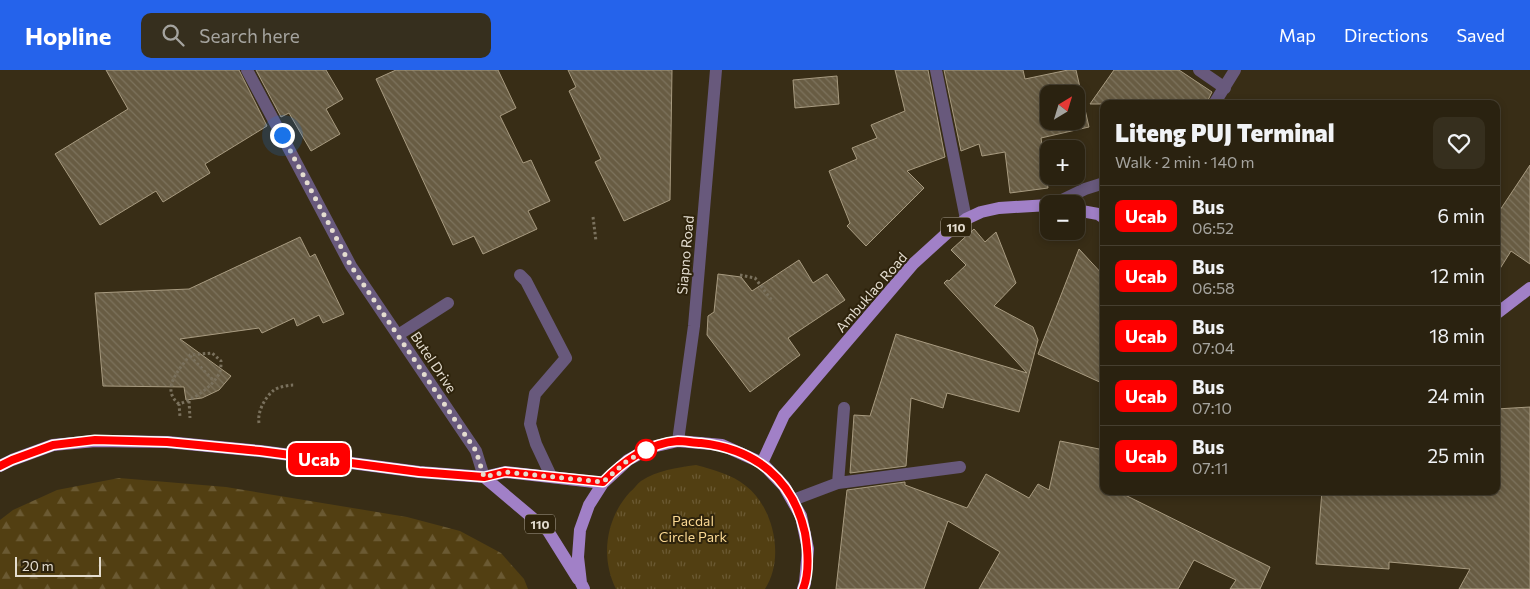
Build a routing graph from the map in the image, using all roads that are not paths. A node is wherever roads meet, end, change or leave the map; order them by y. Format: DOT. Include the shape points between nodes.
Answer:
graph roads {
  1 [pos="247,70"];
  2 [pos="716,70"];
  3 [pos="936,70"];
  4 [pos="1199,70"];
  5 [pos="1235,70"];
  6 [pos="1225,88"];
  7 [pos="1217,100"];
  8 [pos="1100,184"];
  9 [pos="1073,195"];
  10 [pos="1040,206"];
  11 [pos="1085,212"];
  12 [pos="1100,215"];
  13 [pos="966,219"];
  14 [pos="520,275"];
  15 [pos="1530,288"];
  16 [pos="448,303"];
  17 [pos="1500,311"];
  18 [pos="398,335"];
  19 [pos="844,408"];
  20 [pos="678,441"];
  21 [pos="6,458"];
  22 [pos="762,463"];
  23 [pos="0,466"];
  24 [pos="960,466"];
  25 [pos="551,476"];
  26 [pos="484,477"];
  27 [pos="603,482"];
  28 [pos="838,482"];
  29 [pos="793,500"];
  30 [pos="582,586"];
  31 [pos="803,589"];
  1 -- 18 [label="street, Butel Drive" via="351,266"];
  2 -- 20 [label="street, Siapno Road" via="694,326"];
  3 -- 13 [label="street"];
  4 -- 6 [label="street"];
  5 -- 6 [label="street"];
  6 -- 7 [label="street"];
  8 -- 9 [label="street"];
  10 -- 13 [label="main road, Ambuklao Road / 110" via="999,208"];
  11 -- 12 [label="main road"];
  13 -- 22 [label="main road, Ambuklao Road / 110" via="913,264 784,416"];
  14 -- 25 [label="street" via="566,358 536,394 530,424"];
  15 -- 17 [label="main road"];
  16 -- 18 [label="street"];
  18 -- 26 [label="street, Butel Drive" via="476,451"];
  19 -- 28 [label="street"];
  20 -- 22 [label="main road, 110" via="722,445"];
  20 -- 27 [label="main road, 110" via="652,448 628,460"];
  21 -- 23 [label="main road"];
  21 -- 26 [label="main road" via="53,445 95,440 167,442"];
  22 -- 29 [label="main road, 110"];
  24 -- 28 [label="street"];
  25 -- 26 [label="main road" via="505,472"];
  25 -- 27 [label="main road"];
  26 -- 30 [label="main road, 110" via="548,531"];
  27 -- 30 [label="main road, 110" via="589,505 580,530 578,557"];
  28 -- 29 [label="street"];
  29 -- 31 [label="main road, 110" via="801,516 808,549"];
}
